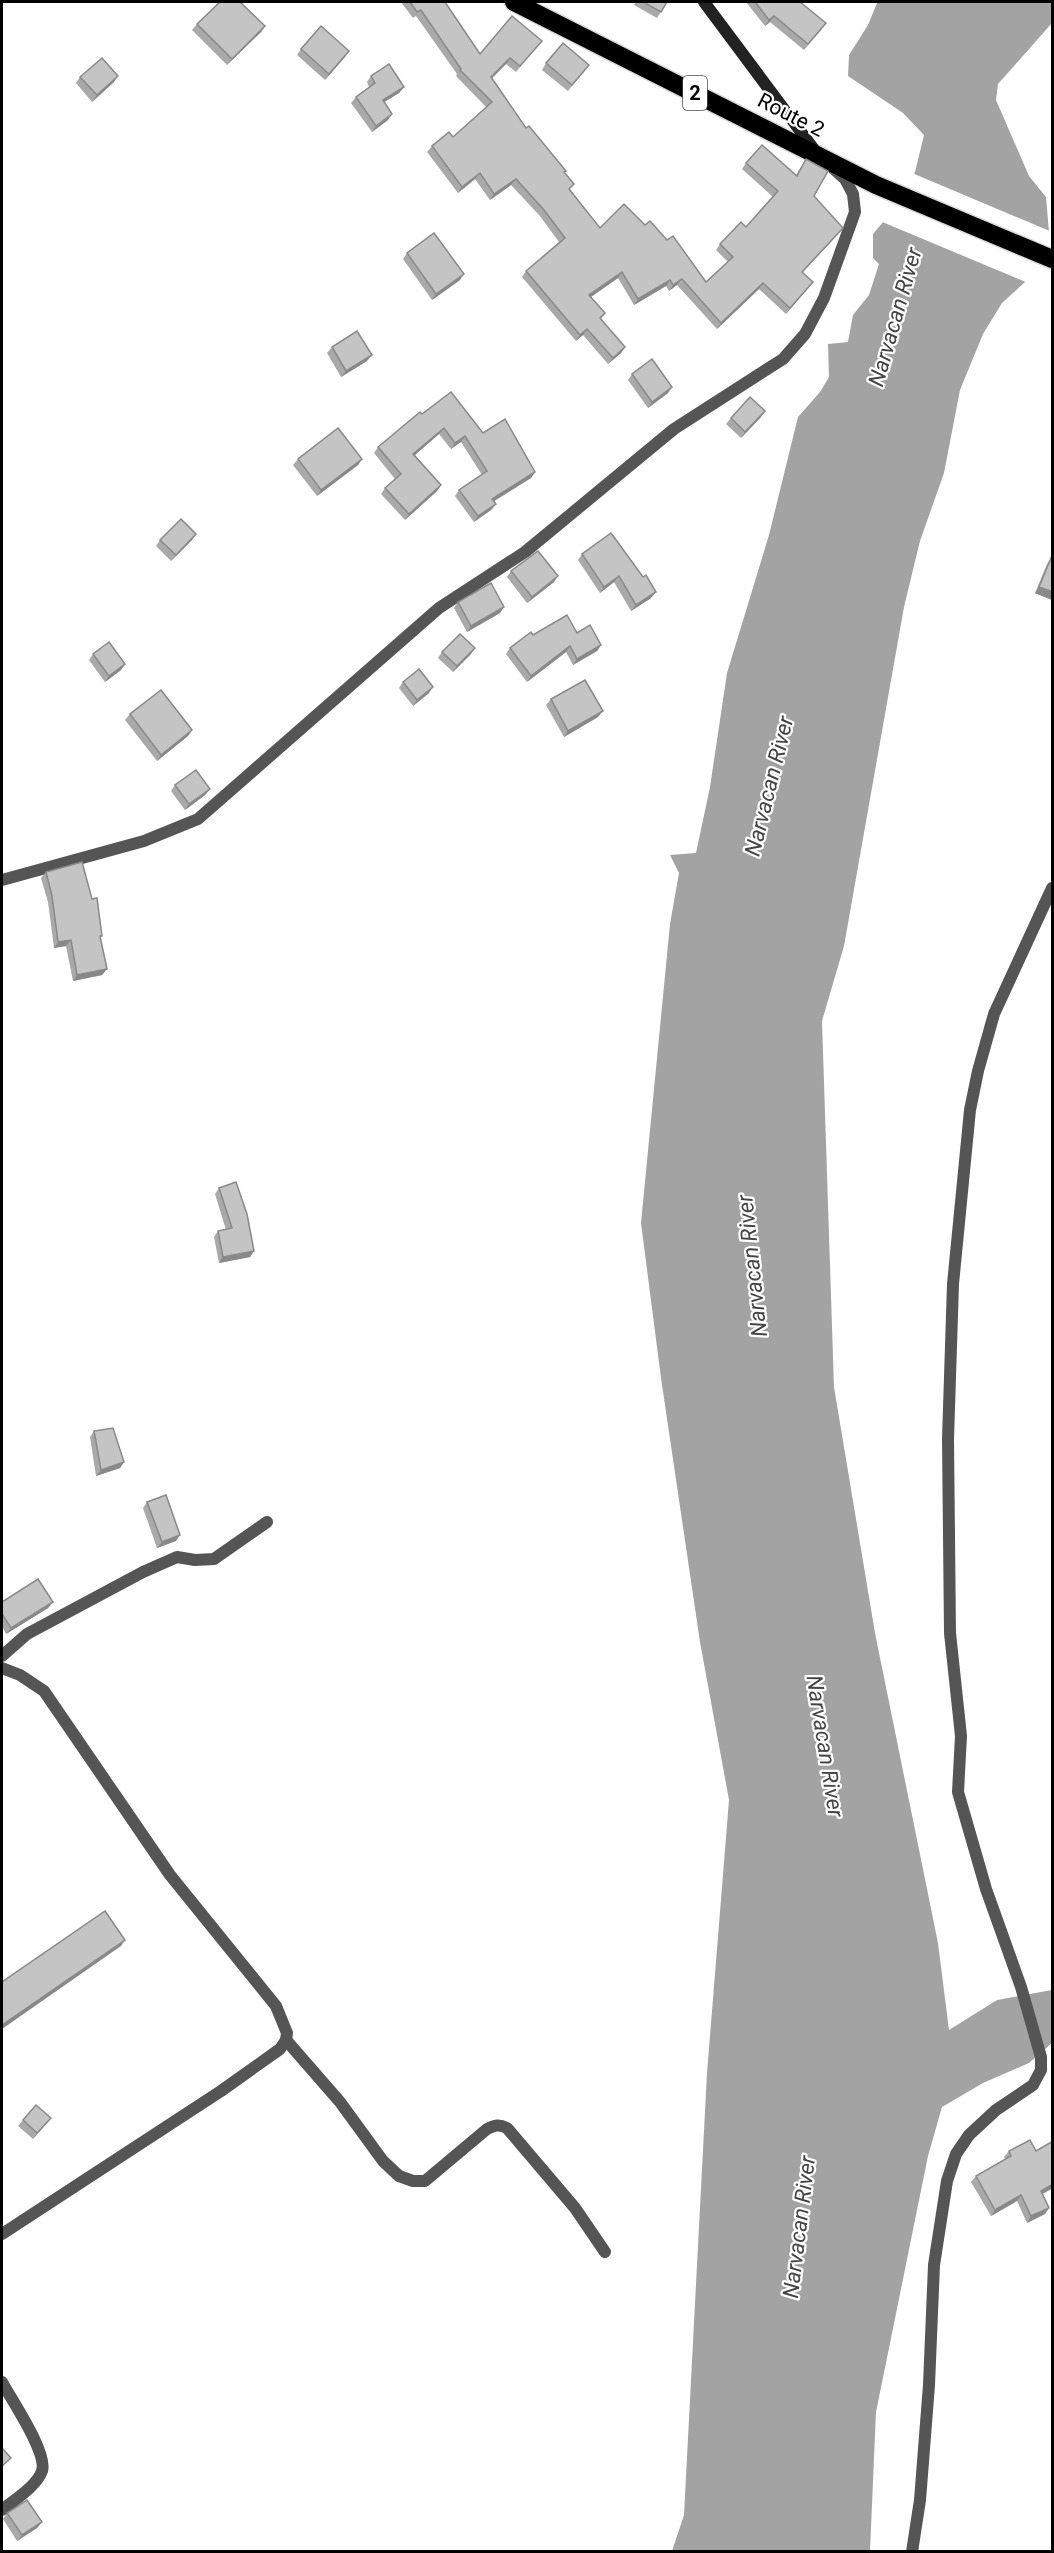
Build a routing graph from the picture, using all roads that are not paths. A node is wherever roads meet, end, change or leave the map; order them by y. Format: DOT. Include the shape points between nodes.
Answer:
graph roads {
  1 [pos="514,2"];
  2 [pos="704,2"];
  3 [pos="818,154"];
  4 [pos="1053,259"];
  5 [pos="2,880"];
  6 [pos="1053,888"];
  7 [pos="267,1522"];
  8 [pos="2,1656"];
  9 [pos="2,1668"];
  10 [pos="286,2040"];
  11 [pos="2,2234"];
  12 [pos="605,2252"];
  13 [pos="2,2382"];
  14 [pos="2,2510"];
  15 [pos="912,2552"];
  1 -- 3 [label="highway, Route 2 / 2"];
  2 -- 3 [label="street"];
  3 -- 4 [label="highway, Route 2 / 2" via="876,185"];
  3 -- 5 [label="street" via="845,179 853,194 855,212 824,298 805,334 783,358 674,429 525,552 439,608 198,819 144,841"];
  6 -- 15 [label="street" via="994,1014 970,1110 953,1284 948,1439 950,1633 961,1736 958,1792 986,1889 1021,1987 1041,2057 1041,2070 1033,2085 996,2110 969,2135 956,2154 947,2181 934,2265 929,2385"];
  7 -- 8 [label="street" via="214,1559 177,1557 143,1572 27,1634"];
  9 -- 10 [label="street" via="44,1691 170,1875 276,2006 285,2025"];
  10 -- 11 [label="street" via="280,2049 221,2091"];
  10 -- 12 [label="street" via="340,2102 382,2161 399,2176 425,2181 487,2129 502,2126 575,2208"];
  13 -- 14 [label="street" via="36,2444 42,2471 31,2486"];
}
